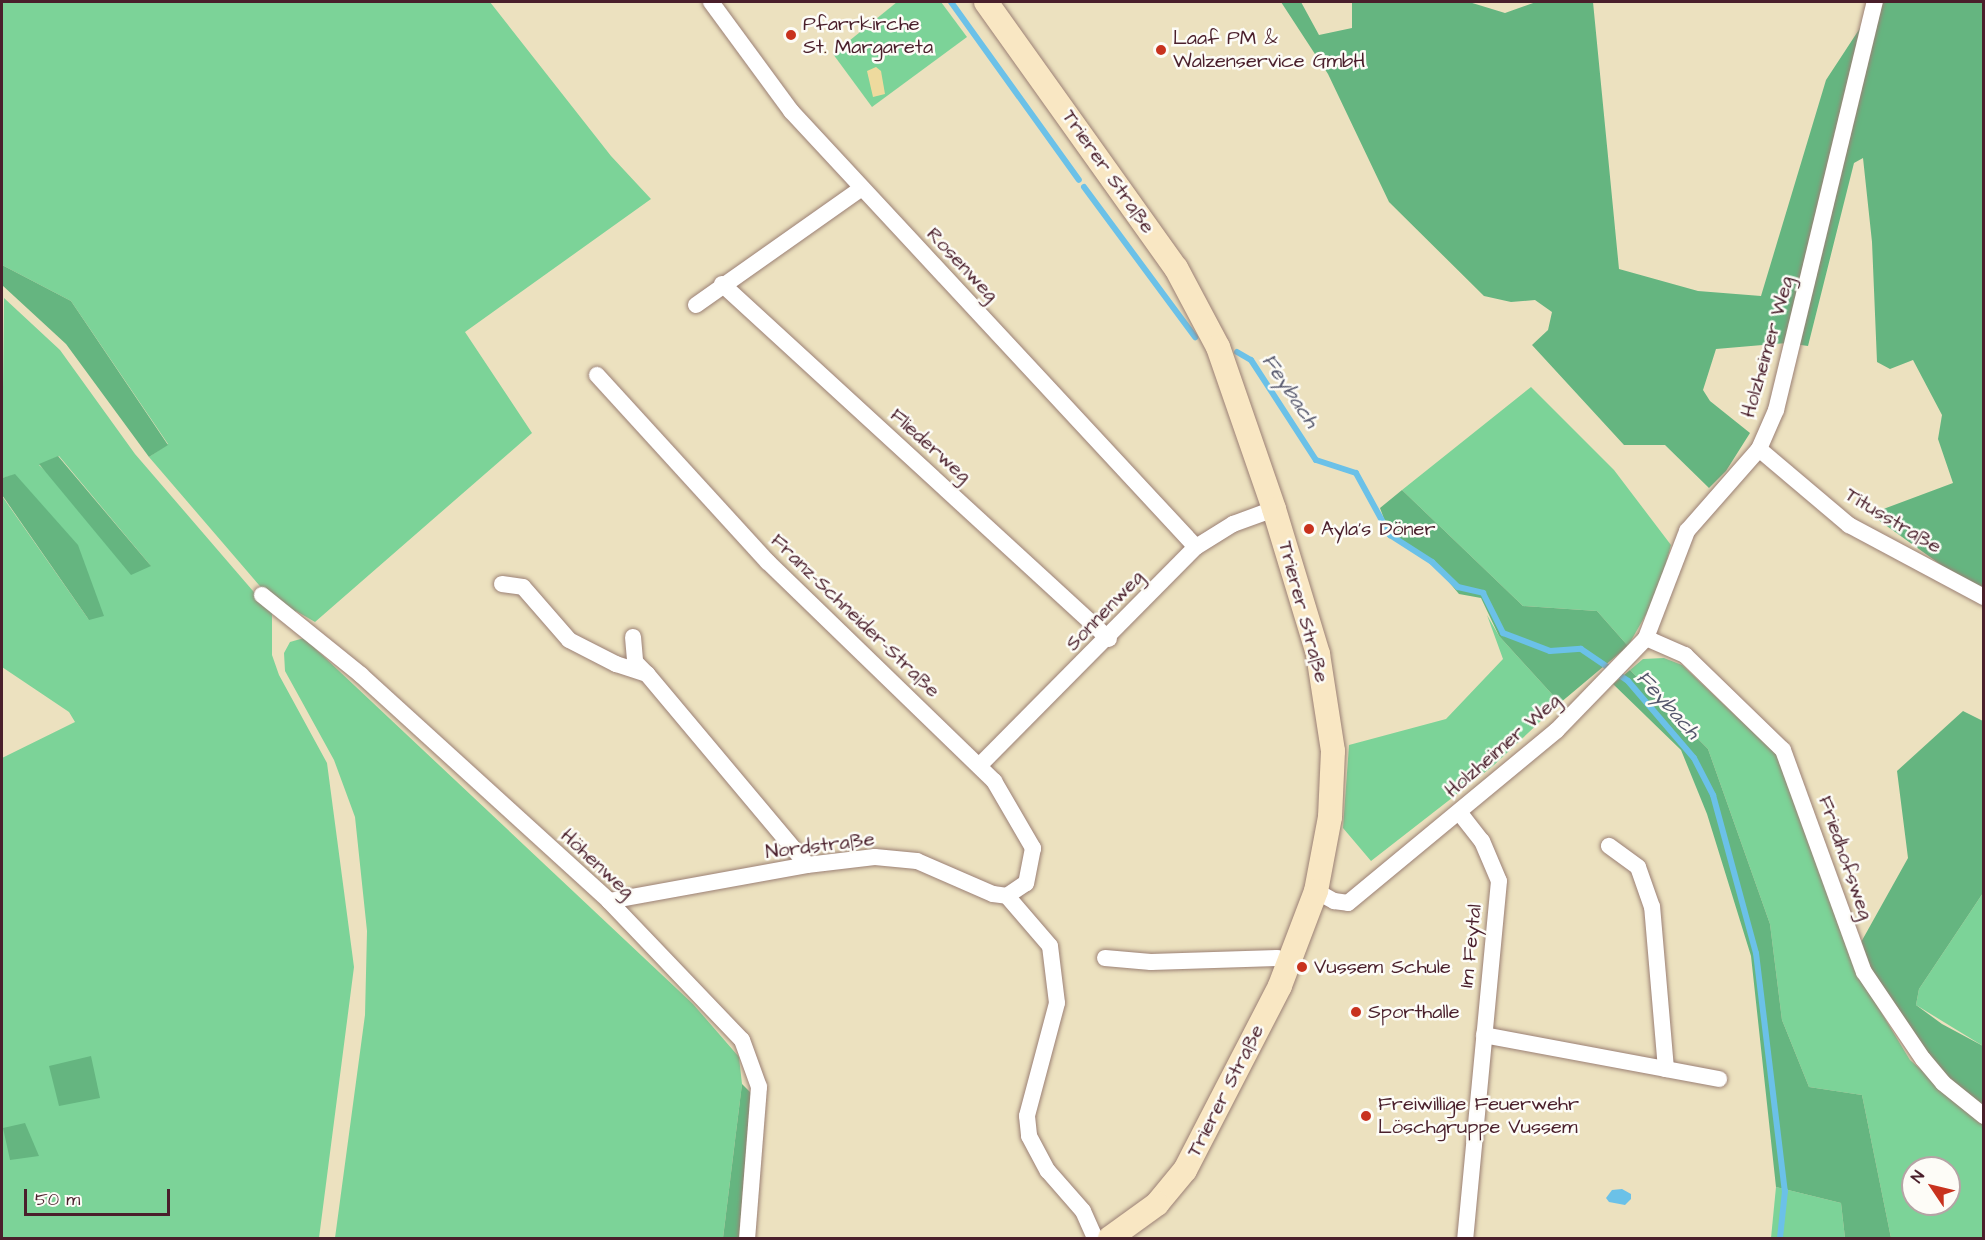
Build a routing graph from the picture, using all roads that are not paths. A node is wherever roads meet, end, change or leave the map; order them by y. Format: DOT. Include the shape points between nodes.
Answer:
graph roads {
  1 [pos="711,2"];
  2 [pos="986,2"];
  3 [pos="1875,2"];
  4 [pos="862,188"];
  5 [pos="722,284"];
  6 [pos="696,304"];
  7 [pos="597,375"];
  8 [pos="1759,449"];
  9 [pos="1274,509"];
  10 [pos="1196,547"];
  11 [pos="502,584"];
  12 [pos="262,595"];
  13 [pos="1983,597"];
  14 [pos="633,637"];
  15 [pos="1646,638"];
  16 [pos="1109,639"];
  17 [pos="647,674"];
  18 [pos="980,765"];
  19 [pos="1459,812"];
  20 [pos="1609,846"];
  21 [pos="807,865"];
  22 [pos="1316,891"];
  23 [pos="1007,896"];
  24 [pos="609,902"];
  25 [pos="1105,958"];
  26 [pos="1290,963"];
  27 [pos="1484,1035"];
  28 [pos="1666,1069"];
  29 [pos="1719,1079"];
  30 [pos="1983,1116"];
  31 [pos="747,1239"];
  32 [pos="1095,1239"];
  33 [pos="1110,1239"];
  34 [pos="1465,1239"];
  1 -- 4 [label="street, Rosenweg" via="791,111"];
  2 -- 9 [label="main road, Trierer Straße" via="1176,268 1218,348"];
  3 -- 8 [label="street, Holzheimer Weg" via="1786,374"];
  4 -- 5 [label="street"];
  4 -- 10 [label="street, Rosenweg"];
  5 -- 6 [label="street"];
  5 -- 16 [label="street, Fliederweg"];
  7 -- 18 [label="street, Franz-Schneider-Straße" via="773,567"];
  8 -- 13 [label="street, Titusstraße" via="1849,525"];
  8 -- 15 [label="street, Holzheimer Weg" via="1687,531"];
  9 -- 10 [label="street, Sonnenweg" via="1233,524"];
  9 -- 22 [label="main road, Trierer Straße" via="1318,654 1333,751 1330,817"];
  10 -- 16 [label="street, Sonnenweg"];
  11 -- 17 [label="street" via="523,587 569,640 616,664"];
  12 -- 24 [label="street, Höhenweg" via="361,675"];
  14 -- 17 [label="street" via="635,662"];
  15 -- 19 [label="street, Holzheimer Weg" via="1557,730"];
  15 -- 30 [label="street, Friedhofsweg" via="1685,655 1783,750 1864,972 1923,1059 1943,1083"];
  16 -- 18 [label="street, Sonnenweg"];
  17 -- 21 [label="street"];
  18 -- 23 [label="street, Franz-Schneider-Straße" via="1016,812 1033,848 1026,883"];
  19 -- 22 [label="street, Holzheimer Weg" via="1348,903 1334,901"];
  19 -- 27 [label="street, Im Feytal" via="1482,841 1499,881"];
  20 -- 28 [label="street" via="1638,867 1652,907"];
  21 -- 23 [label="street, Nordstraße" via="875,857 917,861"];
  21 -- 24 [label="street, Nordstraße"];
  22 -- 26 [label="main road, Trierer Straße"];
  23 -- 32 [label="street, Nordstraße" via="1050,946 1057,1003 1027,1116 1029,1136 1048,1171 1083,1211"];
  24 -- 31 [label="street, Höhenweg" via="742,1040 754,1064 759,1087 759,1122"];
  25 -- 26 [label="street" via="1151,962 1271,957"];
  26 -- 33 [label="main road, Trierer Straße" via="1185,1170 1158,1204"];
  27 -- 28 [label="street"];
  27 -- 34 [label="street, Im Feytal"];
  28 -- 29 [label="street"];
}
